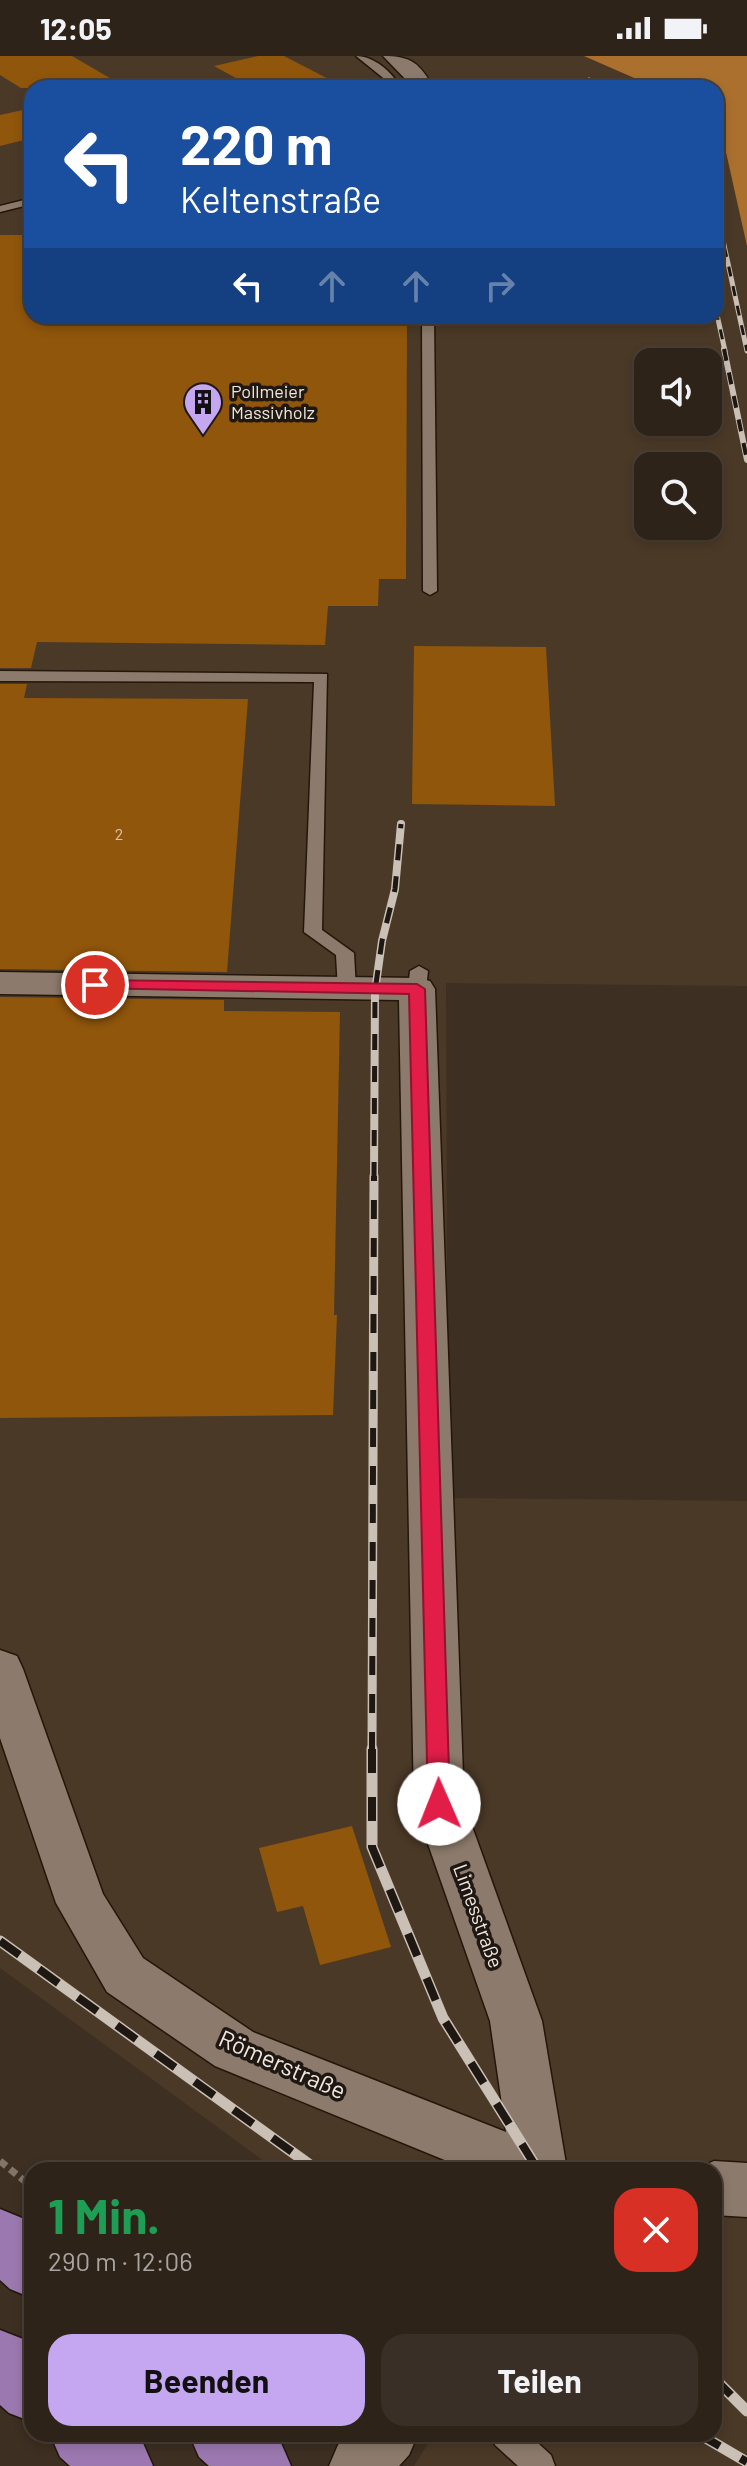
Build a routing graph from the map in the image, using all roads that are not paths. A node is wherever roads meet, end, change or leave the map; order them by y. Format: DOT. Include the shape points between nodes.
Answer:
graph roads {
  1 [pos="361,56"];
  2 [pos="393,56"];
  3 [pos="392,80"];
  4 [pos="418,80"];
  5 [pos="24,203"];
  6 [pos="0,209"];
  7 [pos="428,324"];
  8 [pos="430,591"];
  9 [pos="0,676"];
  10 [pos="0,983"];
  11 [pos="347,990"];
  12 [pos="0,1669"];
  13 [pos="516,2162"];
  14 [pos="535,2162"];
  15 [pos="722,2188"];
  16 [pos="747,2190"];
  17 [pos="0,2239"];
  18 [pos="24,2260"];
  19 [pos="0,2362"];
  20 [pos="24,2383"];
  21 [pos="92,2442"];
  22 [pos="231,2442"];
  23 [pos="381,2442"];
  24 [pos="514,2442"];
  25 [pos="120,2466"];
  26 [pos="258,2466"];
  27 [pos="359,2466"];
  28 [pos="540,2466"];
  1 -- 3 [label="lane"];
  2 -- 4 [label="street"];
  5 -- 6 [label="lane"];
  7 -- 8 [label="lane"];
  9 -- 11 [label="lane" via="322,677 313,932 345,953"];
  10 -- 11 [label="street"];
  11 -- 14 [label="street, Limesstraße" via="418,980 439,1804 516,2021"];
  12 -- 13 [label="street, Römerstraße" via="81,1903 125,1975 234,2049"];
  15 -- 16 [label="street"];
  17 -- 18 [label="main road"];
  19 -- 20 [label="main road"];
  21 -- 25 [label="main road"];
  22 -- 26 [label="main road"];
  23 -- 27 [label="street"];
  24 -- 28 [label="lane"];
}
